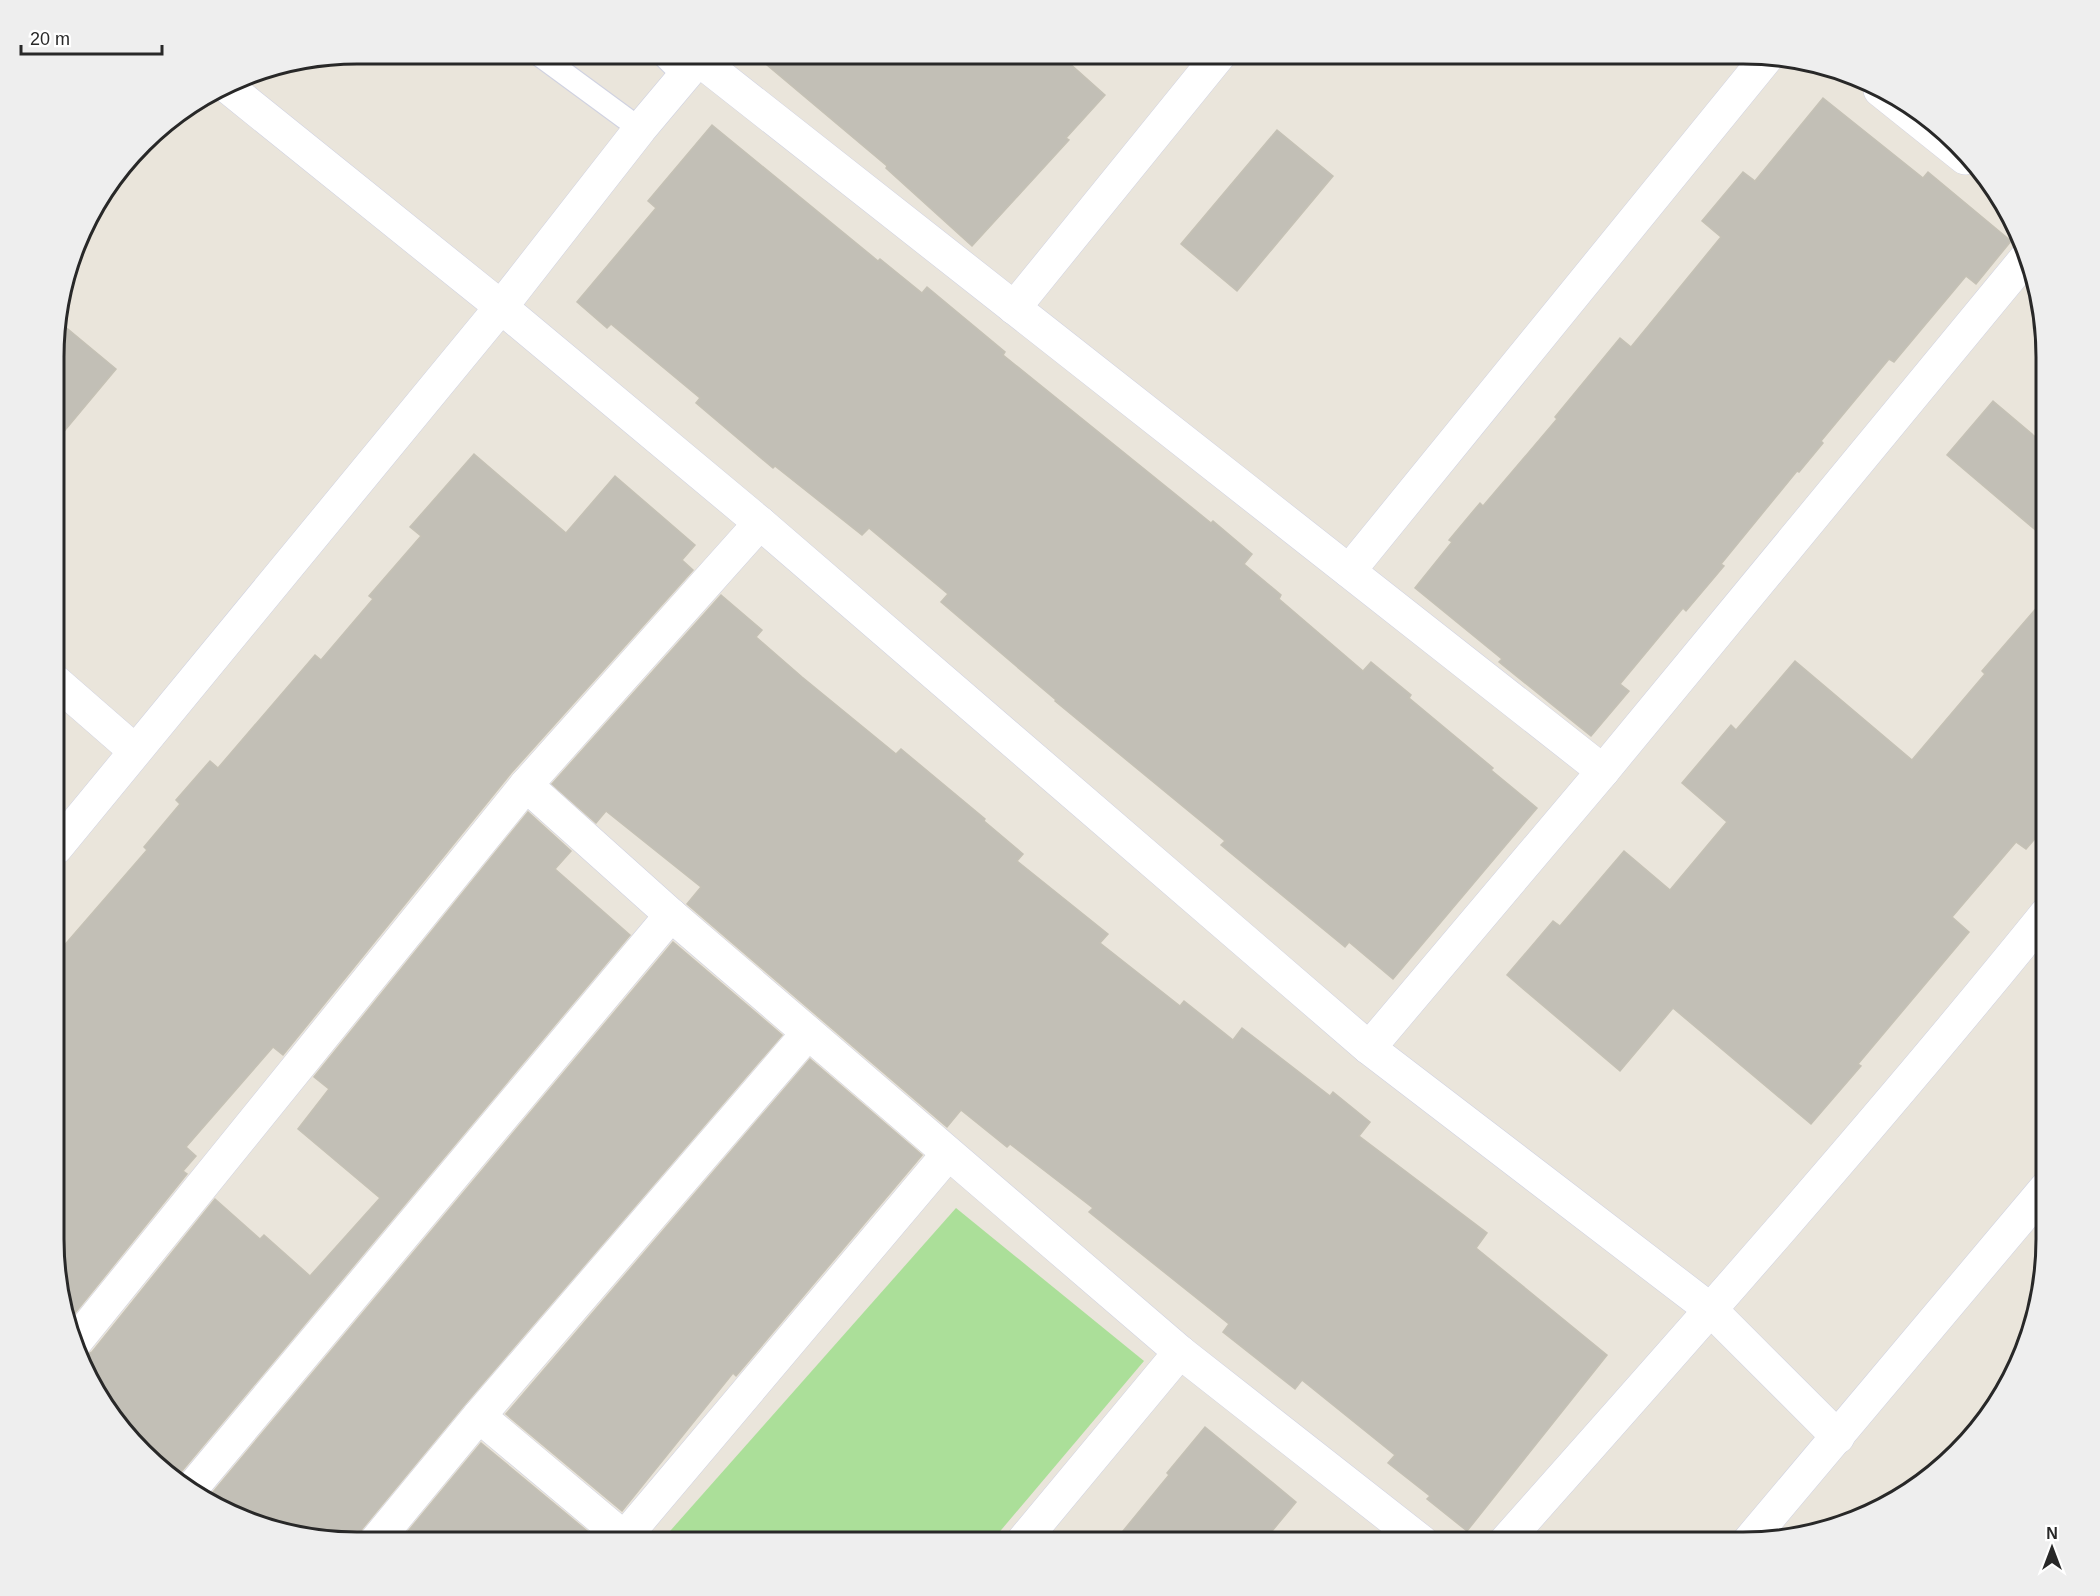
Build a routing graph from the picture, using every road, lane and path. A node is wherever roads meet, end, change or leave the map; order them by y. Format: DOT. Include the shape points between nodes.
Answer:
graph roads {
  1 [pos="552,64"];
  2 [pos="685,64"];
  3 [pos="691,64"];
  4 [pos="1212,64"];
  5 [pos="1761,65"];
  6 [pos="234,92"];
  7 [pos="640,129"];
  8 [pos="2020,265"];
  9 [pos="501,307"];
  10 [pos="1014,308"];
  11 [pos="760,523"];
  12 [pos="1349,571"];
  13 [pos="64,689"];
  14 [pos="134,750"];
  15 [pos="1603,771"];
  16 [pos="526,786"];
  17 [pos="64,838"];
  18 [pos="671,915"];
  19 [pos="2036,926"];
  20 [pos="808,1033"];
  21 [pos="1369,1048"];
  22 [pos="948,1154"];
  23 [pos="2036,1200"];
  24 [pos="1711,1310"];
  25 [pos="81,1335"];
  26 [pos="1180,1352"];
  27 [pos="479,1416"];
  28 [pos="1838,1437"];
  29 [pos="196,1483"];
  30 [pos="1757,1531"];
  31 [pos="383,1532"];
  32 [pos="617,1532"];
  33 [pos="633,1532"];
  34 [pos="1030,1532"];
  35 [pos="1409,1532"];
  36 [pos="1514,1532"];
  1 -- 7 [label="lane"];
  2 -- 7 [label="street"];
  3 -- 10 [label="street"];
  4 -- 10 [label="street"];
  5 -- 12 [label="street"];
  6 -- 9 [label="street"];
  7 -- 9 [label="street"];
  8 -- 15 [label="street"];
  9 -- 11 [label="street"];
  9 -- 14 [label="street"];
  10 -- 12 [label="street"];
  11 -- 16 [label="street"];
  11 -- 21 [label="street"];
  12 -- 15 [label="street"];
  13 -- 14 [label="street"];
  14 -- 17 [label="street"];
  15 -- 21 [label="street"];
  16 -- 18 [label="street"];
  16 -- 25 [label="street"];
  18 -- 20 [label="street"];
  18 -- 29 [label="street"];
  19 -- 24 [label="street"];
  20 -- 22 [label="street"];
  20 -- 27 [label="street"];
  21 -- 24 [label="street"];
  22 -- 26 [label="street"];
  22 -- 33 [label="street"];
  23 -- 28 [label="street"];
  24 -- 28 [label="street"];
  24 -- 36 [label="street"];
  26 -- 34 [label="street"];
  26 -- 35 [label="street"];
  27 -- 31 [label="street"];
  27 -- 32 [label="street"];
  28 -- 30 [label="street"];
}
